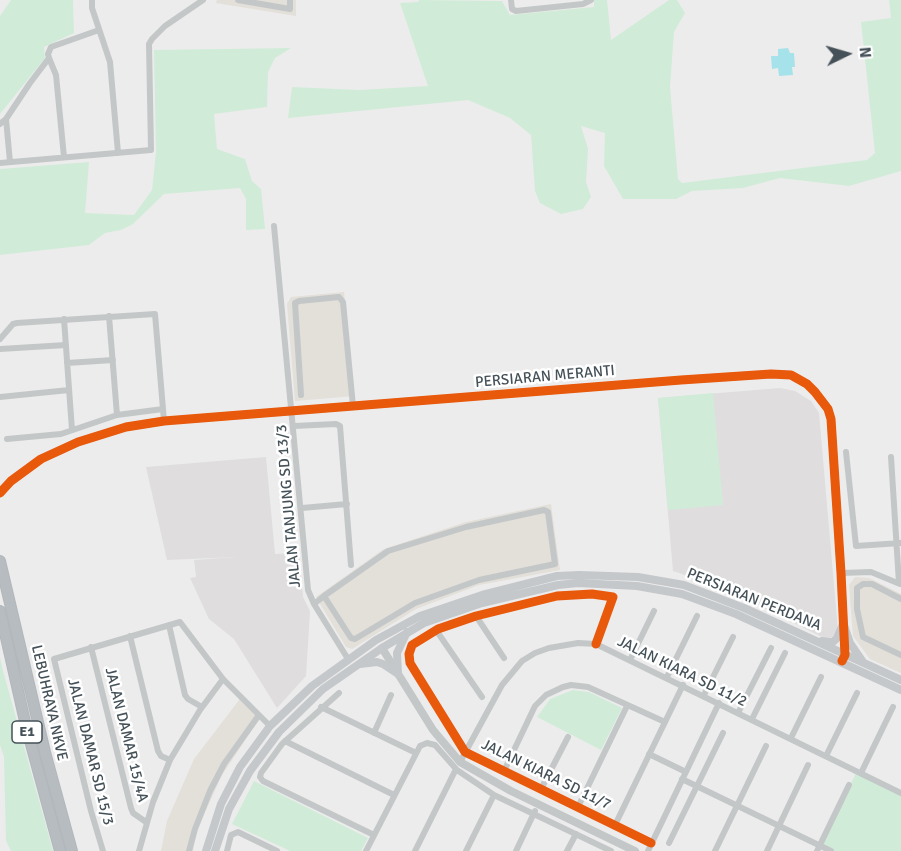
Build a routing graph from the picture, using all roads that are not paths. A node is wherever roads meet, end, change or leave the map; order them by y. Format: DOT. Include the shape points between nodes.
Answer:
graph roads {
  1 [pos="92,0"];
  2 [pos="202,0"];
  3 [pos="238,0"];
  4 [pos="290,0"];
  5 [pos="511,0"];
  6 [pos="591,0"];
  7 [pos="554,4"];
  8 [pos="99,30"];
  9 [pos="50,58"];
  10 [pos="3,122"];
  11 [pos="118,153"];
  12 [pos="64,157"];
  13 [pos="10,162"];
  14 [pos="0,163"];
  15 [pos="274,226"];
  16 [pos="110,316"];
  17 [pos="64,320"];
  18 [pos="0,339"];
  19 [pos="66,345"];
  20 [pos="0,349"];
  21 [pos="113,360"];
  22 [pos="67,363"];
  23 [pos="69,390"];
  24 [pos="301,395"];
  25 [pos="0,397"];
  26 [pos="353,406"];
  27 [pos="163,410"];
  28 [pos="292,412"];
  29 [pos="117,415"];
  30 [pos="164,421"];
  31 [pos="294,426"];
  32 [pos="72,430"];
  33 [pos="7,439"];
  34 [pos="846,452"];
  35 [pos="891,457"];
  36 [pos="0,493"];
  37 [pos="347,504"];
  38 [pos="302,508"];
  39 [pos="837,514"];
  40 [pos="852,514"];
  41 [pos="899,543"];
  42 [pos="0,561"];
  43 [pos="555,564"];
  44 [pos="351,565"];
  45 [pos="841,573"];
  46 [pos="557,576"];
  47 [pos="900,584"];
  48 [pos="324,596"];
  49 [pos="901,599"];
  50 [pos="314,604"];
  51 [pos="0,611"];
  52 [pos="654,611"];
  53 [pos="476,616"];
  54 [pos="697,616"];
  55 [pos="843,622"];
  56 [pos="169,625"];
  57 [pos="405,628"];
  58 [pos="436,630"];
  59 [pos="130,636"];
  60 [pos="733,636"];
  61 [pos="818,641"];
  62 [pos="596,644"];
  63 [pos="91,647"];
  64 [pos="382,648"];
  65 [pos="771,648"];
  66 [pos="785,653"];
  67 [pos="901,655"];
  68 [pos="351,657"];
  69 [pos="504,658"];
  70 [pos="843,658"];
  71 [pos="630,660"];
  72 [pos="357,665"];
  73 [pos="866,665"];
  74 [pos="398,674"];
  75 [pos="667,677"];
  76 [pos="821,677"];
  77 [pos="223,679"];
  78 [pos="901,680"];
  79 [pos="683,685"];
  80 [pos="901,690"];
  81 [pos="339,693"];
  82 [pos="857,693"];
  83 [pos="391,695"];
  84 [pos="704,695"];
  85 [pos="482,697"];
  86 [pos="719,703"];
  87 [pos="627,706"];
  88 [pos="202,707"];
  89 [pos="321,707"];
  90 [pos="892,708"];
  91 [pos="738,712"];
  92 [pos="259,715"];
  93 [pos="752,719"];
  94 [pos="665,722"];
  95 [pos="270,726"];
  96 [pos="374,733"];
  97 [pos="723,733"];
  98 [pos="568,737"];
  99 [pos="791,738"];
  100 [pos="285,741"];
  101 [pos="766,746"];
  102 [pos="465,752"];
  103 [pos="416,753"];
  104 [pos="649,754"];
  105 [pos="826,756"];
  106 [pos="170,760"];
  107 [pos="808,765"];
  108 [pos="458,766"];
  109 [pos="504,771"];
  110 [pos="686,772"];
  111 [pos="861,773"];
  112 [pos="682,779"];
  113 [pos="849,785"];
  114 [pos="697,787"];
  115 [pos="541,789"];
  116 [pos="901,792"];
  117 [pos="394,795"];
  118 [pos="494,795"];
  119 [pos="538,805"];
  120 [pos="737,806"];
  121 [pos="578,807"];
  122 [pos="534,814"];
  123 [pos="146,822"];
  124 [pos="615,825"];
  125 [pos="779,826"];
  126 [pos="576,834"];
  127 [pos="374,835"];
  128 [pos="213,839"];
  129 [pos="651,843"];
  130 [pos="669,843"];
  131 [pos="818,848"];
  132 [pos="60,851"];
  133 [pos="72,851"];
  134 [pos="102,851"];
  135 [pos="139,851"];
  136 [pos="189,851"];
  137 [pos="206,851"];
  138 [pos="215,851"];
  139 [pos="227,851"];
  140 [pos="277,851"];
  141 [pos="366,851"];
  142 [pos="415,851"];
  143 [pos="466,851"];
  144 [pos="516,851"];
  145 [pos="567,851"];
  146 [pos="611,851"];
  147 [pos="635,851"];
  148 [pos="648,851"];
  149 [pos="715,851"];
  150 [pos="767,851"];
  151 [pos="831,851"];
  1 -- 8 [label="street"];
  2 -- 11 [label="street" via="165,26 149,44 151,150"];
  3 -- 4 [label="street" via="290,9"];
  5 -- 7 [label="street" via="516,11"];
  6 -- 7 [label="street" via="583,4"];
  8 -- 9 [label="street" via="51,47"];
  8 -- 11 [label="street" via="110,62"];
  9 -- 10 [label="street"];
  9 -- 12 [label="street" via="56,75"];
  10 -- 13 [label="street"];
  11 -- 12 [label="street"];
  12 -- 13 [label="street"];
  13 -- 14 [label="street"];
  15 -- 28 [label="street, JALAN TANJUNG SD 13/3"];
  16 -- 17 [label="street"];
  16 -- 21 [label="street"];
  16 -- 27 [label="street" via="155,314"];
  17 -- 18 [label="street" via="15,323"];
  17 -- 19 [label="street"];
  19 -- 20 [label="street"];
  19 -- 22 [label="street"];
  21 -- 22 [label="street"];
  21 -- 29 [label="street"];
  22 -- 23 [label="street"];
  23 -- 25 [label="street"];
  23 -- 32 [label="street"];
  24 -- 26 [label="street" via="295,303 339,297"];
  26 -- 28 [label="street, PERSIARAN MERANTI"];
  26 -- 39 [label="street, PERSIARAN MERANTI" via="790,375 807,384 828,409"];
  27 -- 29 [label="street"];
  27 -- 30 [label="street"];
  28 -- 30 [label="street, PERSIARAN MERANTI"];
  28 -- 31 [label="street, JALAN TANJUNG SD 13/3"];
  29 -- 32 [label="street"];
  30 -- 36 [label="street, PERSIARAN MERANTI" via="126,427 78,442 41,459"];
  31 -- 37 [label="street" via="339,424"];
  31 -- 38 [label="street, JALAN TANJUNG SD 13/3"];
  32 -- 33 [label="street"];
  34 -- 40 [label="street"];
  35 -- 41 [label="street"];
  37 -- 38 [label="street"];
  37 -- 44 [label="street"];
  38 -- 50 [label="street, JALAN TANJUNG SD 13/3" via="307,585"];
  39 -- 40 [label="street"];
  39 -- 45 [label="street, PERSIARAN MERANTI"];
  40 -- 41 [label="street" via="856,546"];
  41 -- 47 [label="street"];
  42 -- 133 [label="highway, LEBUHRAYA NKVE / E1"];
  43 -- 46 [label="street"];
  43 -- 48 [label="street" via="479,580 415,603 355,639"];
  43 -- 48 [label="street" via="548,513 544,510 466,527 388,551"];
  45 -- 47 [label="street" via="871,572"];
  45 -- 55 [label="street, PERSIARAN MERANTI"];
  46 -- 57 [label="main road, PERSIARAN PERDANA" via="420,616"];
  46 -- 61 [label="main road, PERSIARAN PERDANA" via="638,577 684,585"];
  48 -- 50 [label="street"];
  49 -- 67 [label="street" via="872,584 857,588 863,637"];
  50 -- 68 [label="street, JALAN TANJUNG SD 13/3"];
  51 -- 132 [label="highway, LEBUHRAYA NKVE / E1"];
  52 -- 71 [label="street"];
  53 -- 58 [label="street"];
  53 -- 62 [label="street" via="557,596 613,597"];
  53 -- 69 [label="street"];
  54 -- 75 [label="street"];
  55 -- 61 [label="main road" via="837,638"];
  55 -- 70 [label="street, PERSIARAN MERANTI"];
  55 -- 73 [label="main road" via="850,643"];
  56 -- 59 [label="street"];
  56 -- 77 [label="street" via="181,622"];
  56 -- 88 [label="street" via="185,695"];
  57 -- 64 [label="main road, PERSIARAN PERDANA"];
  57 -- 68 [label="main road, PERSIARAN PERDANA"];
  57 -- 70 [label="main road, PERSIARAN PERDANA" via="482,603 558,585 637,586 682,594 720,607"];
  57 -- 74 [label="main road" via="397,653"];
  58 -- 85 [label="street"];
  58 -- 102 [label="street, JALAN KIARA SD 11/7" via="412,645 411,668"];
  59 -- 63 [label="street"];
  59 -- 106 [label="street" via="158,751"];
  60 -- 84 [label="street"];
  61 -- 70 [label="main road, PERSIARAN PERDANA"];
  62 -- 71 [label="street, JALAN KIARA SD 11/2"];
  62 -- 102 [label="street, JALAN KIARA SD 11/2" via="578,642 549,648 522,661 502,685"];
  63 -- 123 [label="street, JALAN DAMAR 15/4A" via="131,808"];
  63 -- 134 [label="street, JALAN DAMAR SD 15/3" via="54,660"];
  64 -- 68 [label="main road" via="375,646"];
  64 -- 72 [label="main road, PERSIARAN PERDANA"];
  64 -- 74 [label="street"];
  65 -- 91 [label="street"];
  66 -- 93 [label="street"];
  68 -- 95 [label="main road, PERSIARAN PERDANA" via="312,686"];
  70 -- 73 [label="main road, PERSIARAN PERDANA"];
  70 -- 80 [label="main road, PERSIARAN PERDANA"];
  71 -- 75 [label="street, JALAN KIARA SD 11/2"];
  72 -- 74 [label="main road" via="377,662"];
  72 -- 128 [label="main road, PERSIARAN PERDANA" via="323,689 265,748"];
  73 -- 78 [label="main road, PERSIARAN PERDANA"];
  74 -- 108 [label="street"];
  75 -- 79 [label="street, JALAN KIARA SD 11/2"];
  76 -- 99 [label="street"];
  77 -- 88 [label="street"];
  77 -- 92 [label="street"];
  79 -- 84 [label="street, JALAN KIARA SD 11/2"];
  79 -- 94 [label="street"];
  81 -- 89 [label="street"];
  82 -- 105 [label="street"];
  83 -- 96 [label="street"];
  84 -- 86 [label="street, JALAN KIARA SD 11/2"];
  86 -- 91 [label="street, JALAN KIARA SD 11/2"];
  86 -- 110 [label="street"];
  87 -- 94 [label="street"];
  87 -- 109 [label="street" via="584,686 555,690 535,706"];
  87 -- 121 [label="street"];
  88 -- 106 [label="street"];
  89 -- 96 [label="street"];
  89 -- 100 [label="street"];
  90 -- 111 [label="street"];
  91 -- 93 [label="street, JALAN KIARA SD 11/2"];
  92 -- 95 [label="street"];
  92 -- 136 [label="street" via="214,783"];
  93 -- 99 [label="street, JALAN KIARA SD 11/2"];
  94 -- 104 [label="street"];
  95 -- 128 [label="main road, PERSIARAN PERDANA" via="224,796"];
  96 -- 103 [label="street"];
  97 -- 114 [label="street"];
  98 -- 115 [label="street"];
  99 -- 105 [label="street, JALAN KIARA SD 11/2"];
  100 -- 117 [label="street"];
  100 -- 127 [label="street" via="261,773 263,781"];
  101 -- 120 [label="street"];
  102 -- 108 [label="street, JALAN KIARA SD 11/2"];
  102 -- 109 [label="street, JALAN KIARA SD 11/7"];
  103 -- 108 [label="street" via="427,743 435,745"];
  103 -- 117 [label="street"];
  104 -- 110 [label="street"];
  104 -- 124 [label="street"];
  105 -- 111 [label="street, JALAN KIARA SD 11/2"];
  106 -- 123 [label="street"];
  107 -- 125 [label="street"];
  108 -- 118 [label="street"];
  108 -- 119 [label="street"];
  108 -- 142 [label="street, JALAN KIARA SD 11/2"];
  109 -- 115 [label="street, JALAN KIARA SD 11/7"];
  110 -- 112 [label="street"];
  111 -- 116 [label="street, JALAN KIARA SD 11/2"];
  112 -- 114 [label="street"];
  112 -- 129 [label="street"];
  113 -- 131 [label="street"];
  114 -- 120 [label="street"];
  114 -- 130 [label="street"];
  115 -- 121 [label="street, JALAN KIARA SD 11/7"];
  117 -- 127 [label="street"];
  118 -- 122 [label="street"];
  118 -- 143 [label="street"];
  119 -- 122 [label="street"];
  119 -- 147 [label="street"];
  120 -- 125 [label="street"];
  120 -- 149 [label="street"];
  121 -- 124 [label="street, JALAN KIARA SD 11/7"];
  122 -- 126 [label="street"];
  122 -- 144 [label="street"];
  123 -- 135 [label="street"];
  124 -- 129 [label="street, JALAN KIARA SD 11/7"];
  125 -- 131 [label="street"];
  125 -- 150 [label="street"];
  126 -- 145 [label="street"];
  126 -- 146 [label="street"];
  127 -- 141 [label="street"];
  128 -- 137 [label="main road, PERSIARAN PERDANA"];
  128 -- 138 [label="main road, PERSIARAN PERDANA"];
  129 -- 148 [label="street"];
  131 -- 151 [label="street"];
  139 -- 140 [label="street" via="231,835 236,832"];
}
